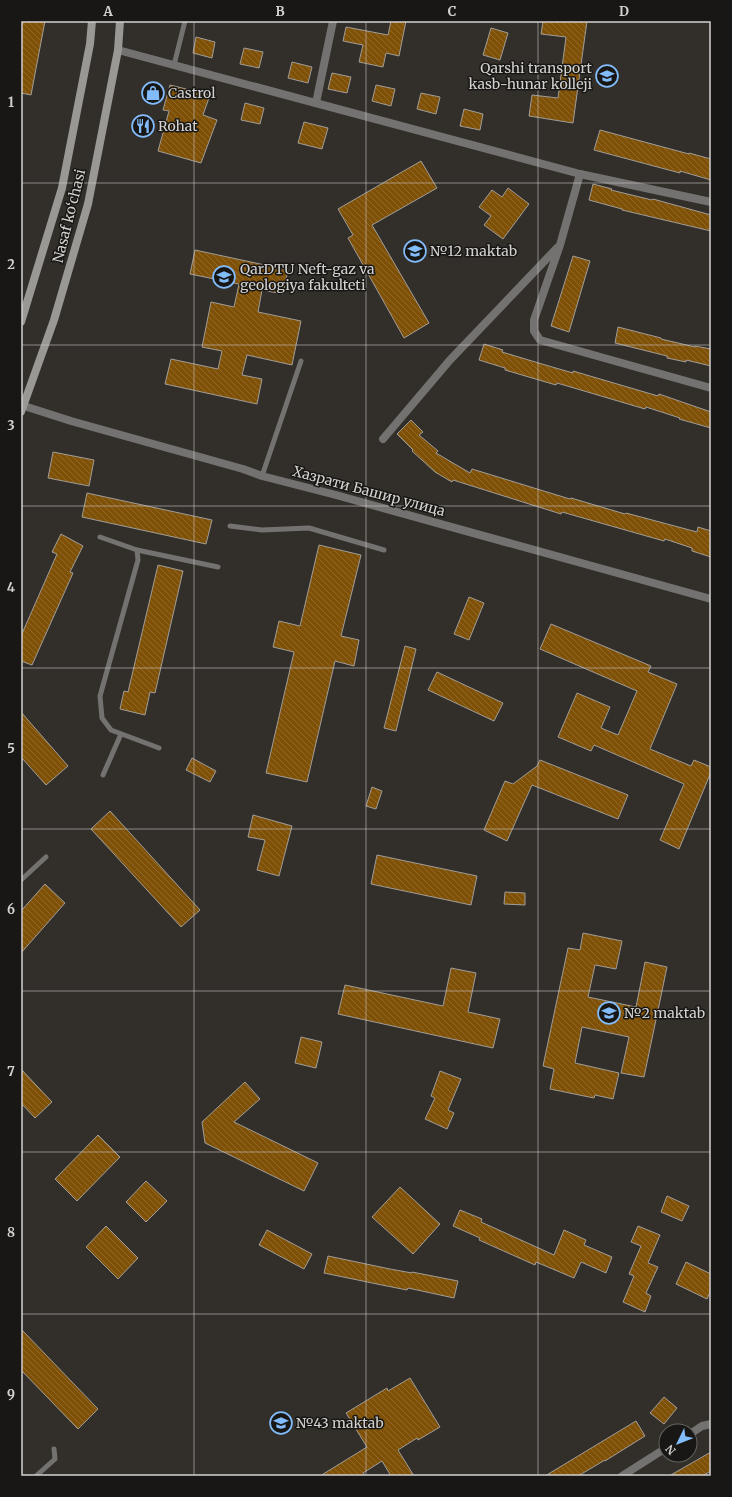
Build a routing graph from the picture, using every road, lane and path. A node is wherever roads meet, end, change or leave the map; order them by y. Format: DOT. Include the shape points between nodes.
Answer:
graph roads {
  1 [pos="92,21"];
  2 [pos="120,21"];
  3 [pos="185,21"];
  4 [pos="333,21"];
  5 [pos="118,50"];
  6 [pos="174,65"];
  7 [pos="316,103"];
  8 [pos="580,174"];
  9 [pos="711,202"];
  10 [pos="560,245"];
  11 [pos="21,322"];
  12 [pos="301,361"];
  13 [pos="711,388"];
  14 [pos="22,408"];
  15 [pos="383,439"];
  16 [pos="262,476"];
  17 [pos="230,526"];
  18 [pos="100,537"];
  19 [pos="137,550"];
  20 [pos="384,550"];
  21 [pos="218,567"];
  22 [pos="711,599"];
  23 [pos="121,734"];
  24 [pos="159,748"];
  25 [pos="103,775"];
  26 [pos="46,857"];
  27 [pos="21,880"];
  28 [pos="711,1424"];
  29 [pos="698,1429"];
  30 [pos="54,1450"];
  31 [pos="658,1453"];
  32 [pos="36,1476"];
  33 [pos="622,1476"];
  1 -- 11 [label="main road, Nasaf ko‘chasi" via="90,44 62,188"];
  2 -- 5 [label="main road, Nasaf ko‘chasi"];
  3 -- 6 [label="lane"];
  4 -- 7 [label="street"];
  5 -- 6 [label="street"];
  5 -- 14 [label="main road, Nasaf ko‘chasi" via="88,204 54,320"];
  6 -- 7 [label="street"];
  7 -- 8 [label="street"];
  8 -- 9 [label="street"];
  8 -- 10 [label="street"];
  10 -- 13 [label="street" via="534,320 534,331 540,340"];
  10 -- 15 [label="street" via="450,360"];
  12 -- 16 [label="lane"];
  14 -- 16 [label="street, Хазрати Башир улица"];
  16 -- 22 [label="street, Хазрати Башир улица"];
  17 -- 20 [label="lane" via="262,530 309,528"];
  18 -- 19 [label="lane"];
  19 -- 21 [label="lane"];
  19 -- 23 [label="lane" via="138,560 100,696 102,718 110,730"];
  23 -- 24 [label="lane"];
  23 -- 25 [label="lane"];
  26 -- 27 [label="lane"];
  28 -- 29 [label="street"];
  30 -- 32 [label="lane" via="55,1459"];
  31 -- 33 [label="street"];
}
